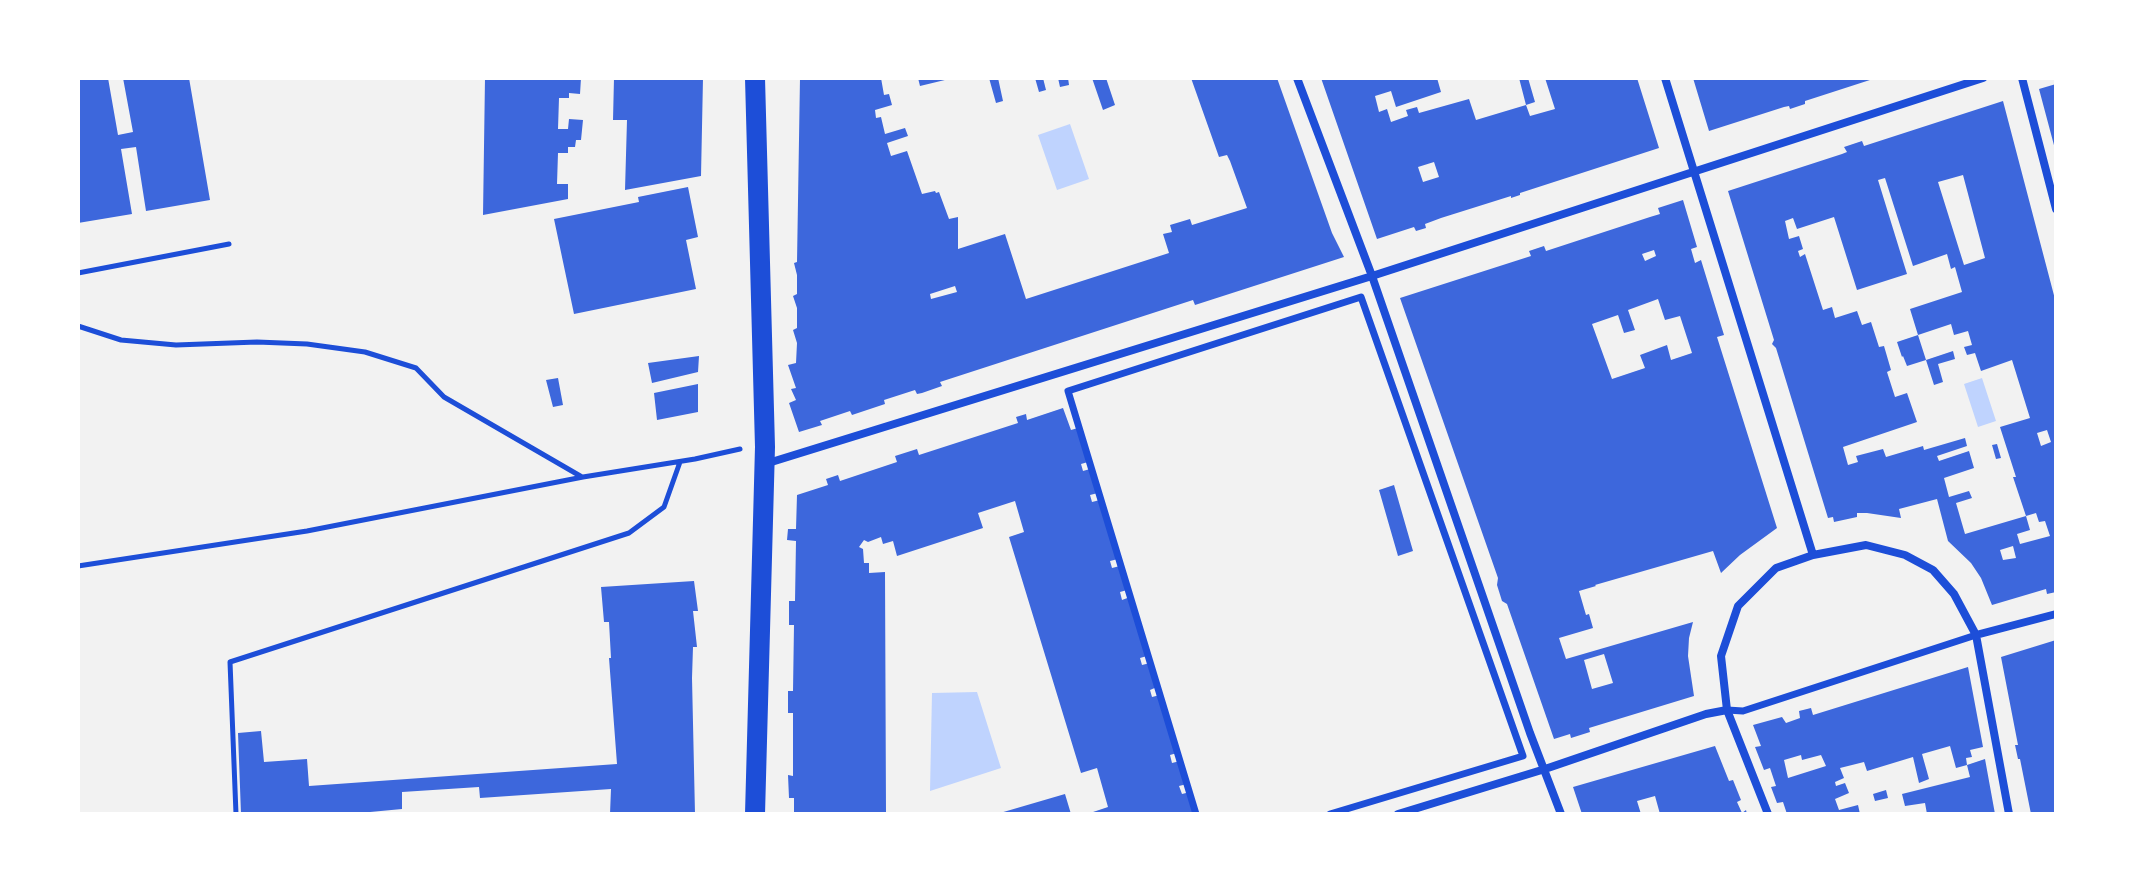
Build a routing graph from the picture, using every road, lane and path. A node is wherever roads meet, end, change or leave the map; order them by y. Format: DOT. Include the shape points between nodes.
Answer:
graph roads {
  1 [pos="755,78"];
  2 [pos="1297,78"];
  3 [pos="1665,78"];
  4 [pos="1983,78"];
  5 [pos="2022,78"];
  6 [pos="1693,171"];
  7 [pos="2056,209"];
  8 [pos="229,244"];
  9 [pos="78,273"];
  10 [pos="1372,276"];
  11 [pos="78,326"];
  12 [pos="764,456"];
  13 [pos="681,461"];
  14 [pos="583,477"];
  15 [pos="1813,555"];
  16 [pos="78,566"];
  17 [pos="2056,614"];
  18 [pos="1976,635"];
  19 [pos="1727,710"];
  20 [pos="1545,769"];
  21 [pos="236,814"];
  22 [pos="755,814"];
  23 [pos="1196,814"];
  24 [pos="1330,814"];
  25 [pos="1398,814"];
  26 [pos="1561,814"];
  27 [pos="1768,814"];
  28 [pos="2009,814"];
  1 -- 12 [label="main road"];
  2 -- 10 [label="street"];
  3 -- 6 [label="street"];
  4 -- 6 [label="street"];
  5 -- 7 [label="street"];
  6 -- 10 [label="street"];
  6 -- 15 [label="street"];
  8 -- 9 [label="path"];
  10 -- 12 [label="street"];
  10 -- 20 [label="street"];
  11 -- 14 [label="path" via="121,340 162,344 257,342 365,352 416,368 444,397"];
  12 -- 13 [label="path" via="735,450"];
  12 -- 22 [label="main road"];
  13 -- 14 [label="path"];
  13 -- 21 [label="path" via="664,507 629,533 230,662"];
  14 -- 16 [label="path" via="307,531"];
  15 -- 18 [label="street" via="1866,545 1905,555 1933,570 1954,594"];
  15 -- 19 [label="street" via="1776,568 1738,606 1721,656"];
  17 -- 18 [label="street"];
  18 -- 19 [label="street" via="1743,711"];
  18 -- 28 [label="street"];
  19 -- 20 [label="street"];
  19 -- 27 [label="street"];
  20 -- 25 [label="street"];
  20 -- 26 [label="street"];
  23 -- 24 [label="street" via="1068,391 1361,297 1523,756"];
}
